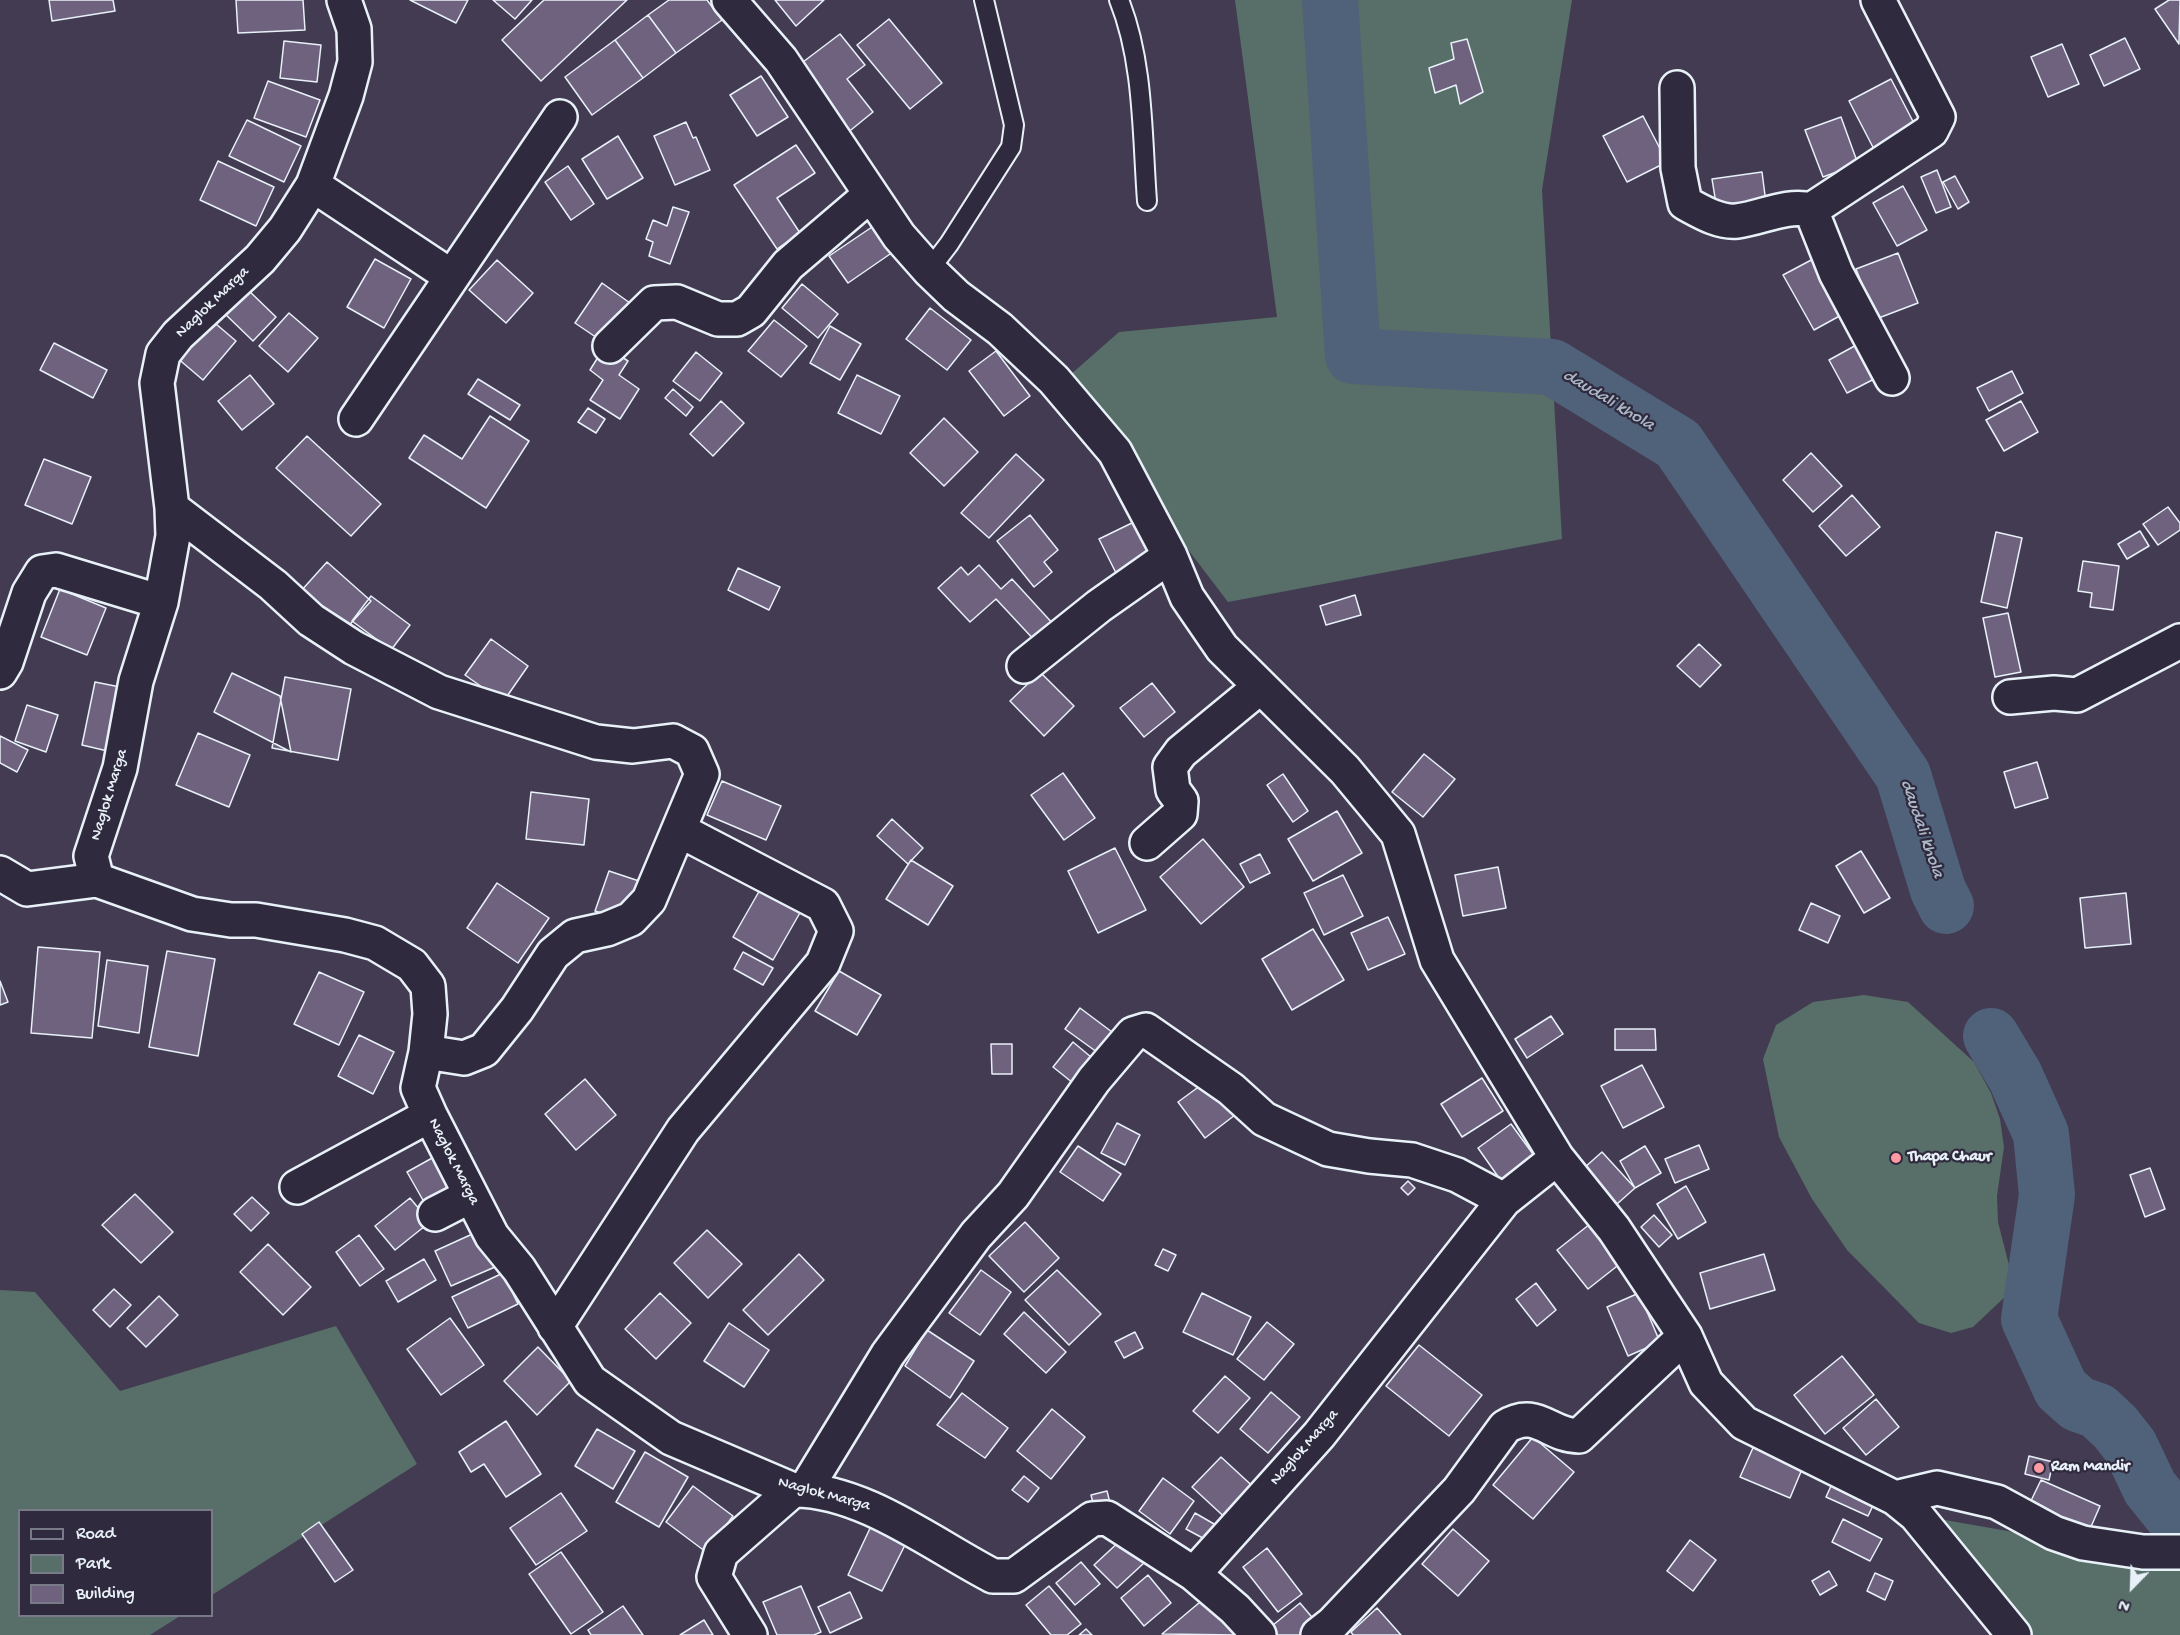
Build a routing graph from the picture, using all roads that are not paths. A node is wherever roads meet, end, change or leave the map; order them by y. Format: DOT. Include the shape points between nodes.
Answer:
graph roads {
  1 [pos="344,0"];
  2 [pos="729,0"];
  3 [pos="984,0"];
  4 [pos="1119,0"];
  5 [pos="1878,0"];
  6 [pos="1677,88"];
  7 [pos="560,117"];
  8 [pos="313,186"];
  9 [pos="870,195"];
  10 [pos="1147,201"];
  11 [pos="1811,210"];
  12 [pos="929,270"];
  13 [pos="452,277"];
  14 [pos="610,346"];
  15 [pos="1892,378"];
  16 [pos="356,419"];
  17 [pos="172,507"];
  18 [pos="1170,556"];
  19 [pos="161,602"];
  20 [pos="2180,641"];
  21 [pos="1024,666"];
  22 [pos="0,672"];
  23 [pos="1260,687"];
  24 [pos="2010,697"];
  25 [pos="679,830"];
  26 [pos="1147,843"];
  27 [pos="0,873"];
  28 [pos="97,880"];
  29 [pos="426,1052"];
  30 [pos="429,1115"];
  31 [pos="1557,1158"];
  32 [pos="297,1187"];
  33 [pos="470,1196"];
  34 [pos="1504,1200"];
  35 [pos="435,1214"];
  36 [pos="555,1327"];
  37 [pos="1686,1336"];
  38 [pos="799,1490"];
  39 [pos="1895,1497"];
  40 [pos="2180,1552"];
  41 [pos="1194,1574"];
  42 [pos="750,1635"];
  43 [pos="1259,1635"];
  44 [pos="1318,1635"];
  45 [pos="2014,1635"];
  1 -- 8 [label="street, Naglok Marga" via="354,29 355,62"];
  2 -- 9 [label="street" via="782,60"];
  3 -- 12 [label="lane" via="1014,125 1011,147"];
  4 -- 10 [label="lane" via="1129,25 1137,80"];
  5 -- 11 [label="street" via="1938,117 1931,131"];
  6 -- 11 [label="street" via="1678,168 1685,203 1708,216 1735,221 1797,207"];
  7 -- 13 [label="street"];
  8 -- 13 [label="street"];
  8 -- 17 [label="street, Naglok Marga" via="260,259 178,335 164,354 157,383"];
  9 -- 12 [label="street"];
  9 -- 14 [label="street" via="788,265 751,311 737,319 718,319 677,302 654,303"];
  11 -- 15 [label="street" via="1836,273"];
  12 -- 18 [label="street" via="1000,329 1062,389 1115,452"];
  13 -- 16 [label="street"];
  17 -- 19 [label="street, Naglok Marga" via="173,536"];
  17 -- 25 [label="street" via="273,585 311,620 354,648 439,692 596,742 633,746 673,741 692,751 702,774"];
  18 -- 21 [label="street"];
  18 -- 23 [label="street" via="1187,597 1222,648"];
  19 -- 22 [label="street" via="56,570 42,572 29,593"];
  19 -- 28 [label="street, Naglok Marga" via="136,681 120,768 91,856"];
  20 -- 24 [label="street" via="2076,695"];
  23 -- 26 [label="street" via="1175,760 1170,767 1173,790 1181,801 1180,814"];
  23 -- 31 [label="street" via="1345,770 1398,834 1437,960"];
  25 -- 29 [label="street" via="649,900 631,919 575,936 552,954 517,1009 484,1050 464,1058"];
  25 -- 36 [label="street" via="823,905 836,931 824,963 683,1130"];
  27 -- 28 [label="street" via="27,889"];
  28 -- 29 [label="street, Naglok Marga" via="192,914 308,928 375,943 412,965 428,986"];
  29 -- 30 [label="street, Naglok Marga" via="418,1088"];
  30 -- 32 [label="street"];
  30 -- 33 [label="street, Naglok Marga"];
  31 -- 34 [label="street, Naglok Marga"];
  31 -- 37 [label="street" via="1614,1229"];
  33 -- 35 [label="street"];
  33 -- 36 [label="street, Naglok Marga" via="492,1236 519,1269"];
  34 -- 38 [label="street" via="1457,1175 1412,1160 1328,1149 1264,1119 1231,1089 1146,1030 1133,1034 1094,1080 1013,1195 976,1235 888,1354"];
  34 -- 41 [label="street, Naglok Marga" via="1319,1435"];
  36 -- 38 [label="street, Naglok Marga" via="590,1381 671,1438"];
  37 -- 39 [label="street" via="1706,1383 1744,1423"];
  37 -- 44 [label="street" via="1579,1436 1567,1436 1532,1419 1516,1420 1505,1427 1459,1490"];
  38 -- 41 [label="street, Naglok Marga" via="874,1508 993,1576 1014,1576 1092,1519 1107,1518"];
  38 -- 42 [label="street" via="721,1553 716,1566 714,1577"];
  39 -- 40 [label="street" via="1937,1488 1997,1502 2082,1543 2143,1552"];
  39 -- 45 [label="street" via="1916,1515"];
  41 -- 43 [label="street"];
}
